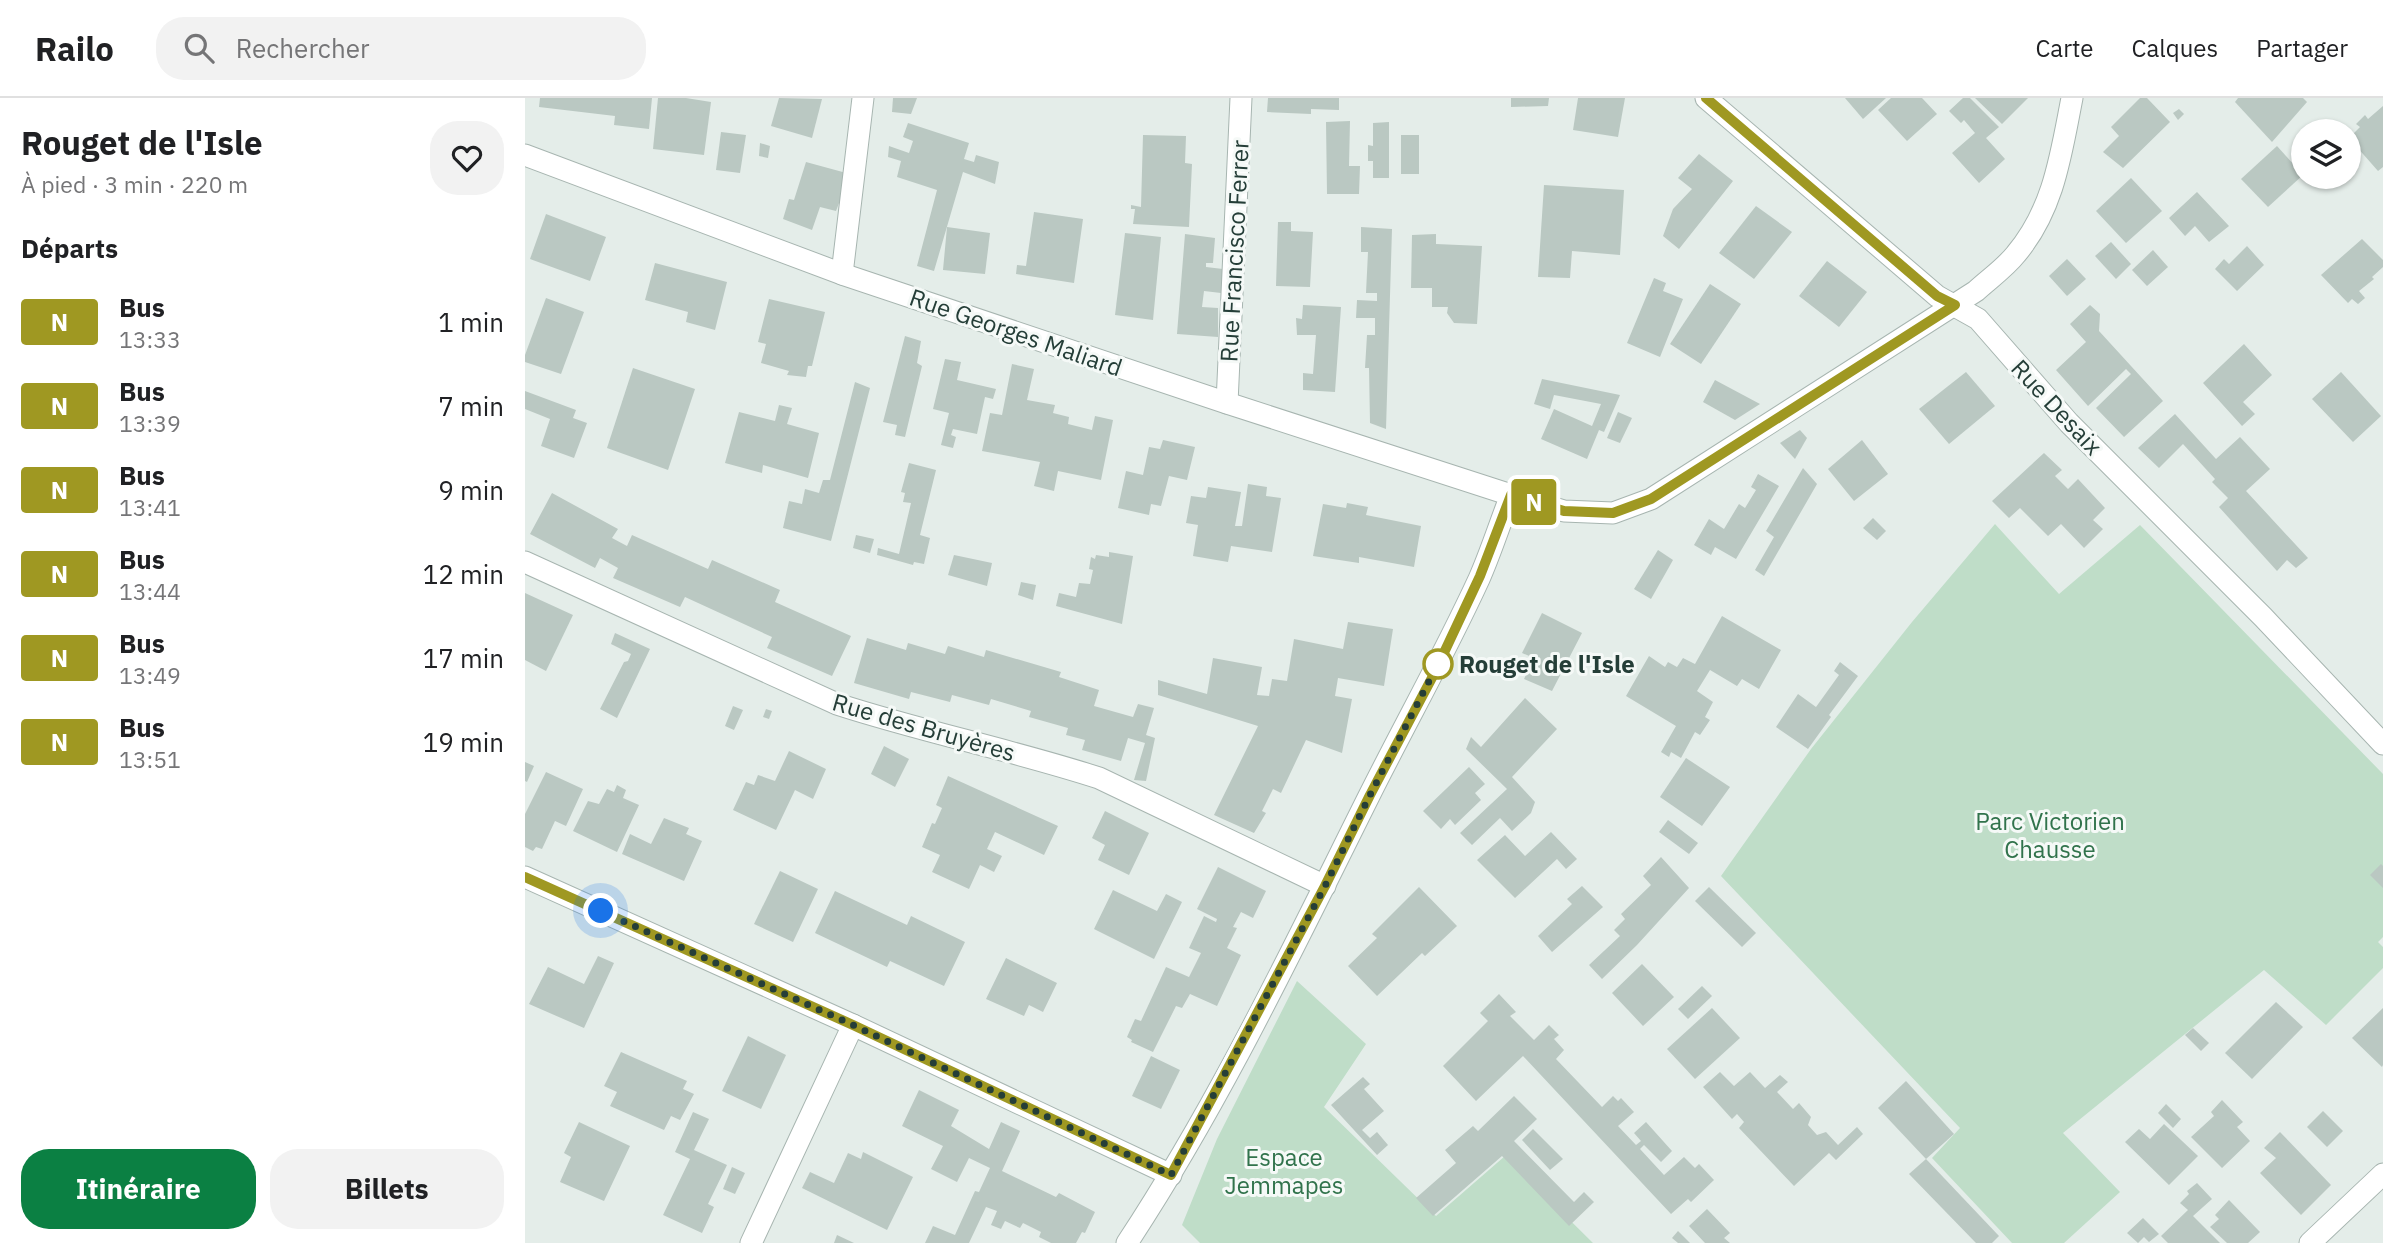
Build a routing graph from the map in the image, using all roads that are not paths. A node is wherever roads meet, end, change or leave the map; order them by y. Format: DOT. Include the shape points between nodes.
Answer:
graph roads {
  1 [pos="863,98"];
  2 [pos="1241,98"];
  3 [pos="1706,98"];
  4 [pos="2072,98"];
  5 [pos="525,156"];
  6 [pos="842,274"];
  7 [pos="1955,305"];
  8 [pos="1227,403"];
  9 [pos="1511,495"];
  10 [pos="525,562"];
  11 [pos="2383,744"];
  12 [pos="525,877"];
  13 [pos="1325,886"];
  14 [pos="853,1025"];
  15 [pos="2383,1174"];
  16 [pos="1171,1175"];
  17 [pos="751,1243"];
  18 [pos="1127,1243"];
  19 [pos="2310,1243"];
  1 -- 6 [label="street"];
  2 -- 8 [label="street, Rue Francisco Ferrer"];
  3 -- 7 [label="street, Rue Desaix" via="1937,296"];
  4 -- 7 [label="street, Rue Georges Maliard" via="2057,180 2040,222 2015,256"];
  5 -- 6 [label="street, Rue Georges Maliard"];
  6 -- 8 [label="street, Rue Georges Maliard"];
  7 -- 9 [label="street, Rue Georges Maliard" via="1651,499 1613,513 1564,511"];
  7 -- 11 [label="street, Rue Desaix" via="1978,319 2069,423"];
  8 -- 9 [label="street, Rue Georges Maliard"];
  9 -- 13 [label="street" via="1468,601"];
  10 -- 13 [label="street, Rue des Bruyères" via="837,704 1099,778"];
  12 -- 14 [label="street"];
  13 -- 16 [label="street"];
  14 -- 16 [label="street"];
  14 -- 17 [label="street"];
  15 -- 19 [label="street"];
  16 -- 18 [label="street"];
}
